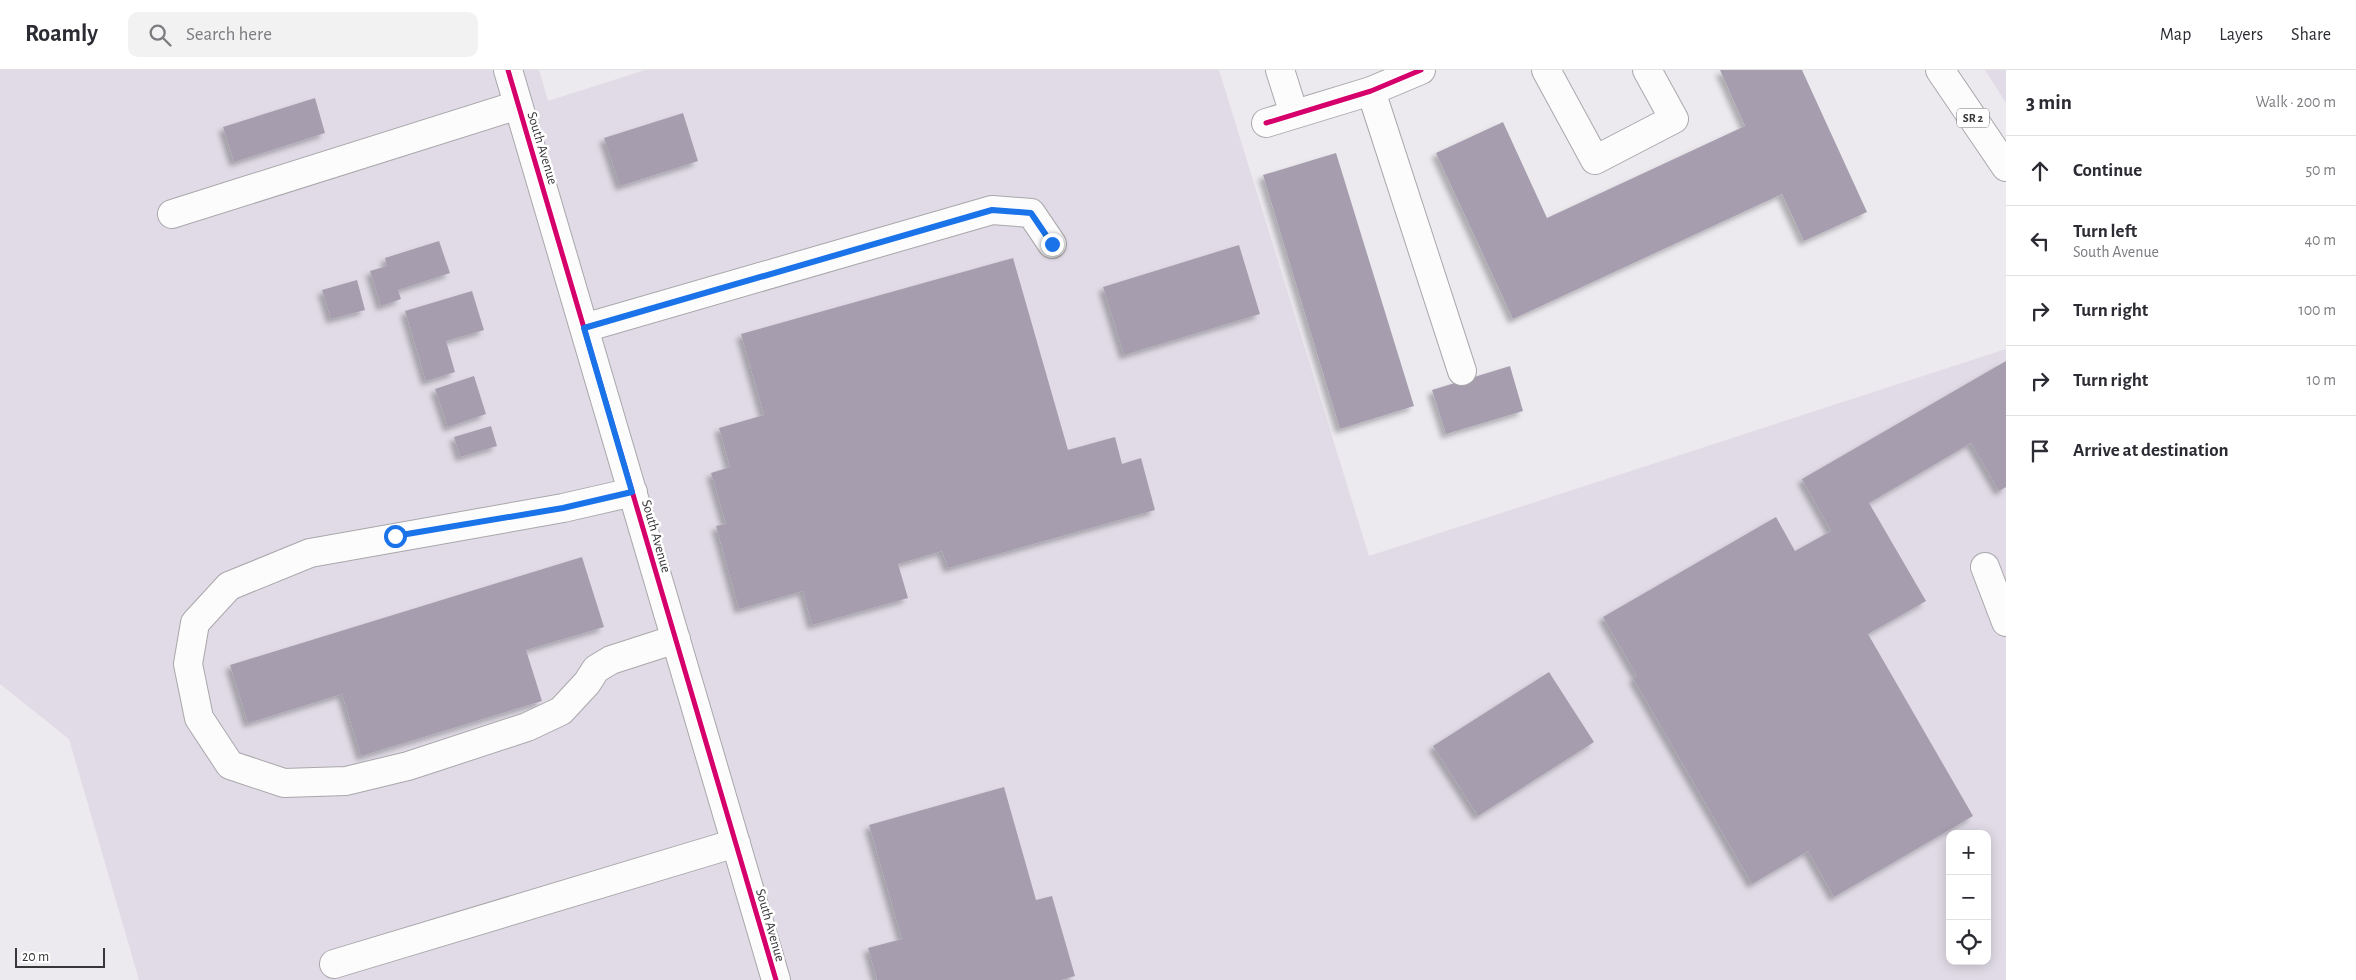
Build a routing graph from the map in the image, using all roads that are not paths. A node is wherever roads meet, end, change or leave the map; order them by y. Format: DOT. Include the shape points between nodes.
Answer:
graph roads {
  1 [pos="508,70"];
  2 [pos="1280,70"];
  3 [pos="1421,70"];
  4 [pos="1546,70"];
  5 [pos="1647,70"];
  6 [pos="1940,70"];
  7 [pos="1371,91"];
  8 [pos="518,105"];
  9 [pos="1294,114"];
  10 [pos="1266,123"];
  11 [pos="2006,166"];
  12 [pos="172,214"];
  13 [pos="1052,244"];
  14 [pos="584,328"];
  15 [pos="1462,371"];
  16 [pos="632,492"];
  17 [pos="1985,567"];
  18 [pos="2006,622"];
  19 [pos="676,638"];
  20 [pos="736,843"];
  21 [pos="334,964"];
  22 [pos="776,980"];
  1 -- 8 [label="street, South Avenue"];
  2 -- 9 [label="street"];
  3 -- 7 [label="street"];
  4 -- 5 [label="street" via="1596,160 1674,119"];
  6 -- 11 [label="street, SR 2"];
  7 -- 9 [label="street"];
  7 -- 15 [label="street"];
  8 -- 12 [label="street"];
  8 -- 14 [label="street, South Avenue"];
  9 -- 10 [label="street"];
  13 -- 14 [label="street" via="1031,213 992,210"];
  14 -- 16 [label="street, South Avenue"];
  16 -- 19 [label="street, South Avenue"];
  16 -- 19 [label="street" via="563,508 310,553 229,586 195,623 188,664 199,718 230,765 284,783 346,781 408,766 527,727 561,711 596,669 611,660"];
  17 -- 18 [label="street"];
  19 -- 20 [label="street, South Avenue"];
  20 -- 21 [label="street"];
  20 -- 22 [label="street, South Avenue"];
}
